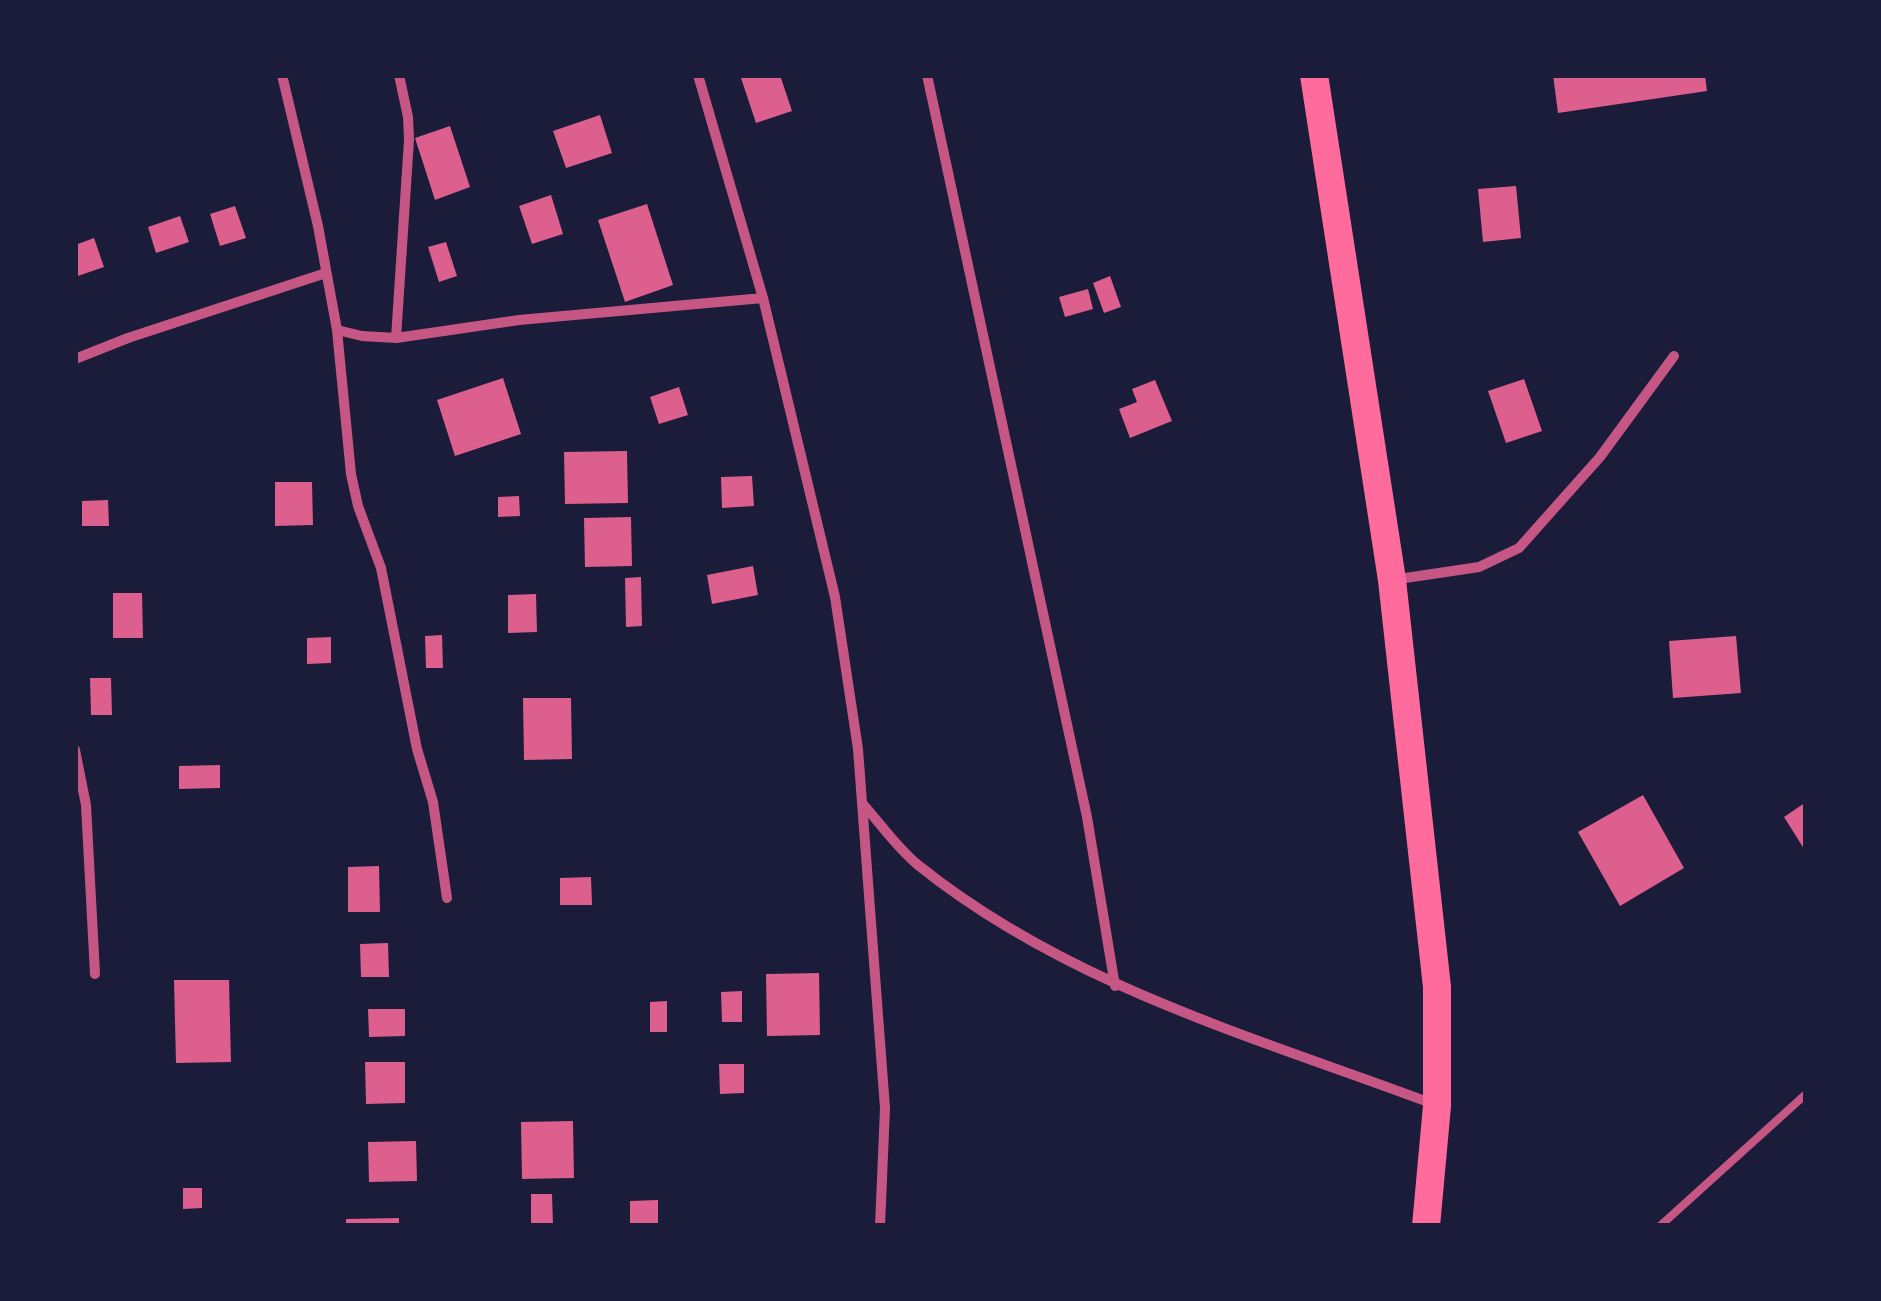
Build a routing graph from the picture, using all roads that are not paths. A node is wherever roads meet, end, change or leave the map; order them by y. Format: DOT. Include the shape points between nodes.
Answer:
graph roads {
  1 [pos="282,75"];
  2 [pos="399,75"];
  3 [pos="698,75"];
  4 [pos="927,75"];
  5 [pos="1314,75"];
  6 [pos="326,273"];
  7 [pos="763,298"];
  8 [pos="337,330"];
  9 [pos="396,338"];
  10 [pos="1674,356"];
  11 [pos="75,359"];
  12 [pos="1392,580"];
  13 [pos="75,750"];
  14 [pos="861,802"];
  15 [pos="447,898"];
  16 [pos="94,974"];
  17 [pos="1115,986"];
  18 [pos="1806,1094"];
  19 [pos="1436,1106"];
  20 [pos="880,1226"];
  21 [pos="1426,1226"];
  22 [pos="1660,1226"];
  1 -- 6 [label="street"];
  2 -- 9 [label="street" via="408,140"];
  3 -- 7 [label="street"];
  4 -- 17 [label="street" via="1087,817"];
  5 -- 12 [label="highway"];
  6 -- 8 [label="street"];
  6 -- 11 [label="street"];
  7 -- 9 [label="street"];
  7 -- 14 [label="street" via="835,597"];
  8 -- 9 [label="street"];
  8 -- 15 [label="street" via="351,474 381,568 414,738 434,802"];
  10 -- 12 [label="street" via="1600,456 1518,548 1479,567"];
  12 -- 19 [label="highway" via="1437,987"];
  13 -- 16 [label="street" via="86,806"];
  14 -- 17 [label="street" via="916,863"];
  14 -- 20 [label="street" via="885,1108"];
  17 -- 19 [label="street"];
  18 -- 22 [label="lane"];
  19 -- 21 [label="highway"];
}
